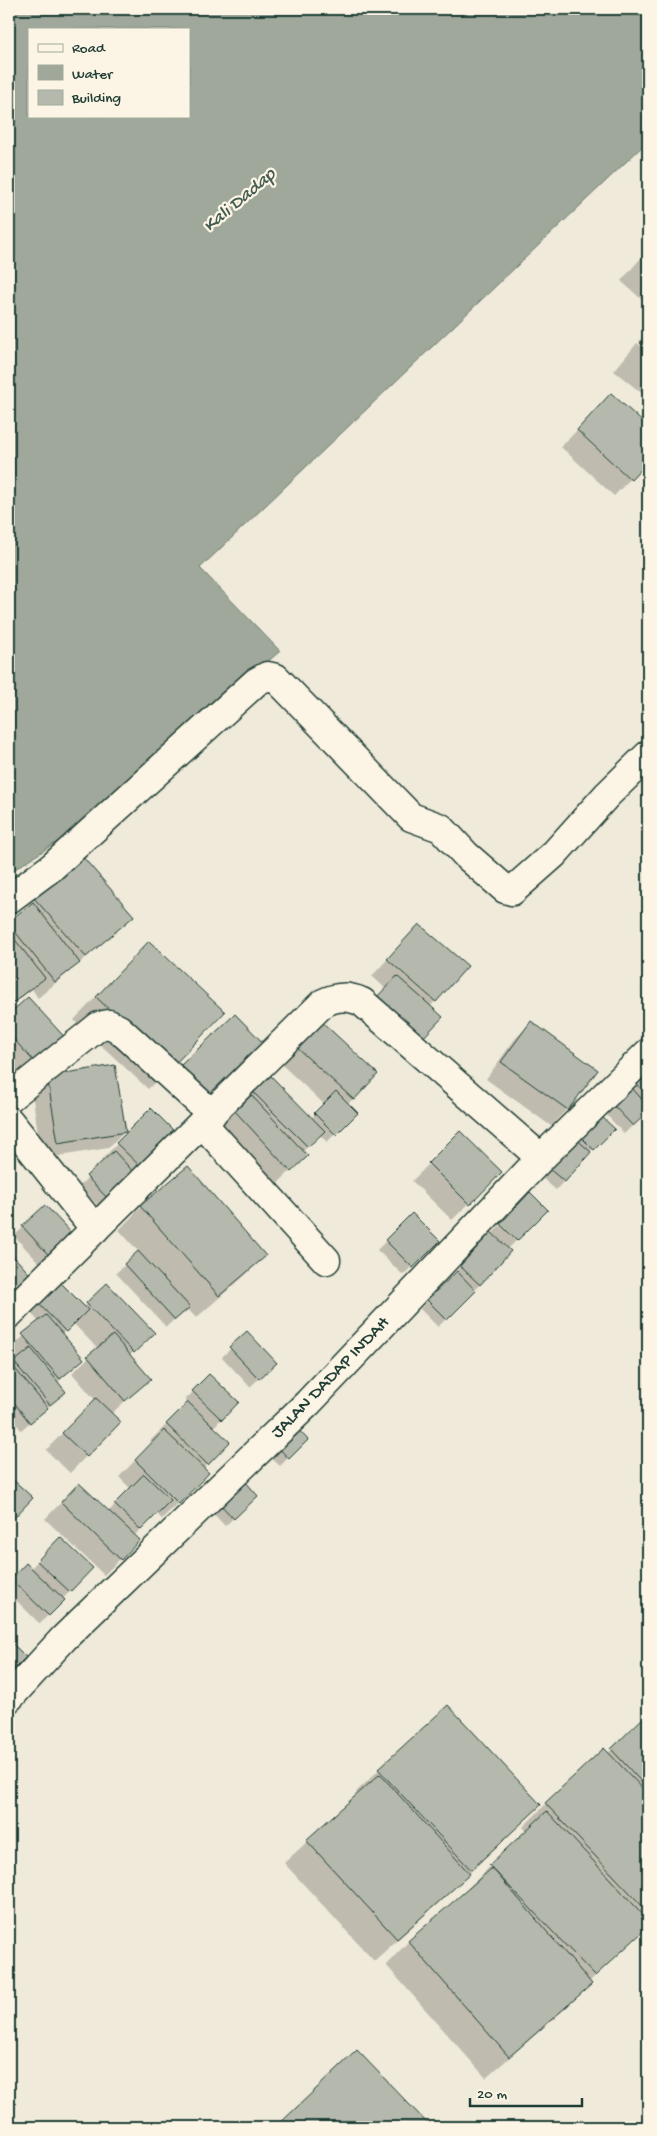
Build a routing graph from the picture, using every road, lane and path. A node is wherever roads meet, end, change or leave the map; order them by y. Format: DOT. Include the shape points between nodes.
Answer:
graph roads {
  1 [pos="648,755"];
  2 [pos="9,899"];
  3 [pos="648,1053"];
  4 [pos="9,1098"];
  5 [pos="207,1119"];
  6 [pos="14,1138"];
  7 [pos="541,1158"];
  8 [pos="95,1229"];
  9 [pos="326,1260"];
  10 [pos="9,1314"];
  11 [pos="9,1698"];
  1 -- 2 [label="street" via="554,854 512,891 505,889 466,855 441,828 411,817 276,678 266,676 52,867"];
  3 -- 7 [label="street, JALAN DADAP INDAH"];
  4 -- 5 [label="street" via="99,1026 108,1024 119,1029"];
  5 -- 7 [label="street" via="324,1003 340,997 353,998 366,1005"];
  5 -- 8 [label="street"];
  5 -- 9 [label="street"];
  6 -- 8 [label="street"];
  7 -- 11 [label="street, JALAN DADAP INDAH" via="308,1404 64,1638"];
  8 -- 10 [label="street"];
}
